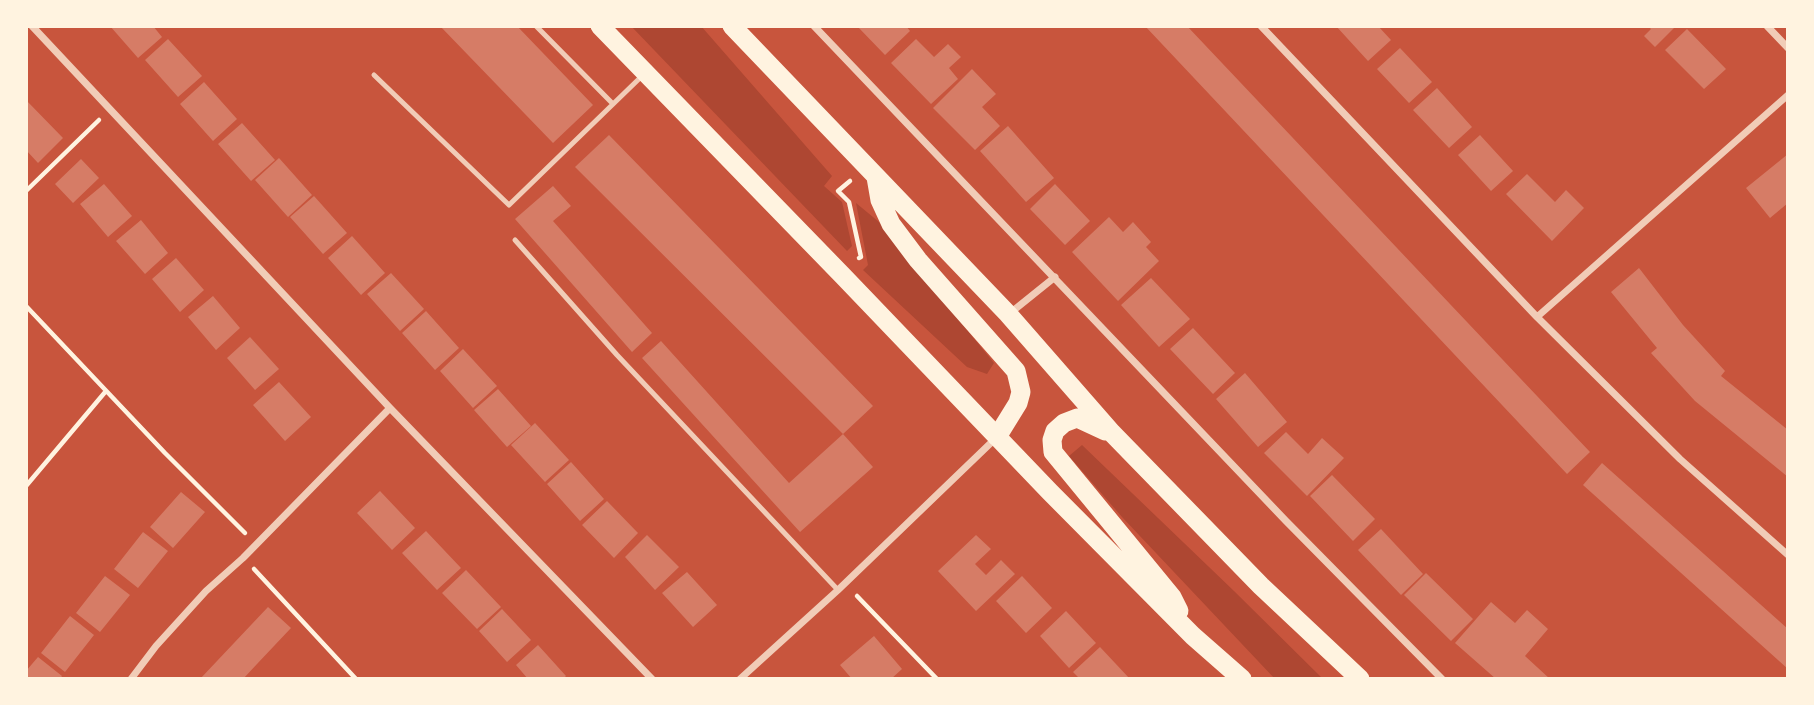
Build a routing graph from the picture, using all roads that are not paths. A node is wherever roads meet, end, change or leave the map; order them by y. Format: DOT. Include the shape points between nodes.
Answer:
graph roads {
  1 [pos="32,26"];
  2 [pos="536,26"];
  3 [pos="600,26"];
  4 [pos="814,26"];
  5 [pos="1261,26"];
  6 [pos="1767,26"];
  7 [pos="736,28"];
  8 [pos="1788,48"];
  9 [pos="645,73"];
  10 [pos="374,75"];
  11 [pos="1788,95"];
  12 [pos="613,104"];
  13 [pos="871,172"];
  14 [pos="515,240"];
  15 [pos="1055,278"];
  16 [pos="1008,314"];
  17 [pos="1536,317"];
  18 [pos="390,408"];
  19 [pos="1112,433"];
  20 [pos="998,437"];
  21 [pos="1788,555"];
  22 [pos="838,590"];
  23 [pos="1193,636"];
  24 [pos="131,679"];
  25 [pos="652,679"];
  26 [pos="740,679"];
  27 [pos="1242,679"];
  28 [pos="1360,679"];
  29 [pos="1441,679"];
  1 -- 18 [label="street"];
  2 -- 12 [label="lane"];
  3 -- 9 [label="highway"];
  4 -- 15 [label="street"];
  5 -- 17 [label="street"];
  6 -- 8 [label="street"];
  7 -- 13 [label="highway"];
  9 -- 12 [label="lane"];
  9 -- 20 [label="highway"];
  10 -- 12 [label="lane" via="509,205"];
  11 -- 17 [label="street"];
  13 -- 16 [label="highway"];
  13 -- 20 [label="highway" via="891,224 1016,370 1021,392"];
  14 -- 22 [label="lane"];
  15 -- 16 [label="street"];
  15 -- 29 [label="street"];
  16 -- 19 [label="highway"];
  17 -- 21 [label="street" via="1680,459"];
  18 -- 24 [label="street" via="206,591"];
  18 -- 25 [label="street"];
  19 -- 23 [label="highway" via="1077,418 1055,431 1053,452 1172,597"];
  19 -- 28 [label="highway" via="1261,586"];
  20 -- 22 [label="street"];
  20 -- 23 [label="highway"];
  22 -- 26 [label="street"];
  23 -- 27 [label="highway"];
}
